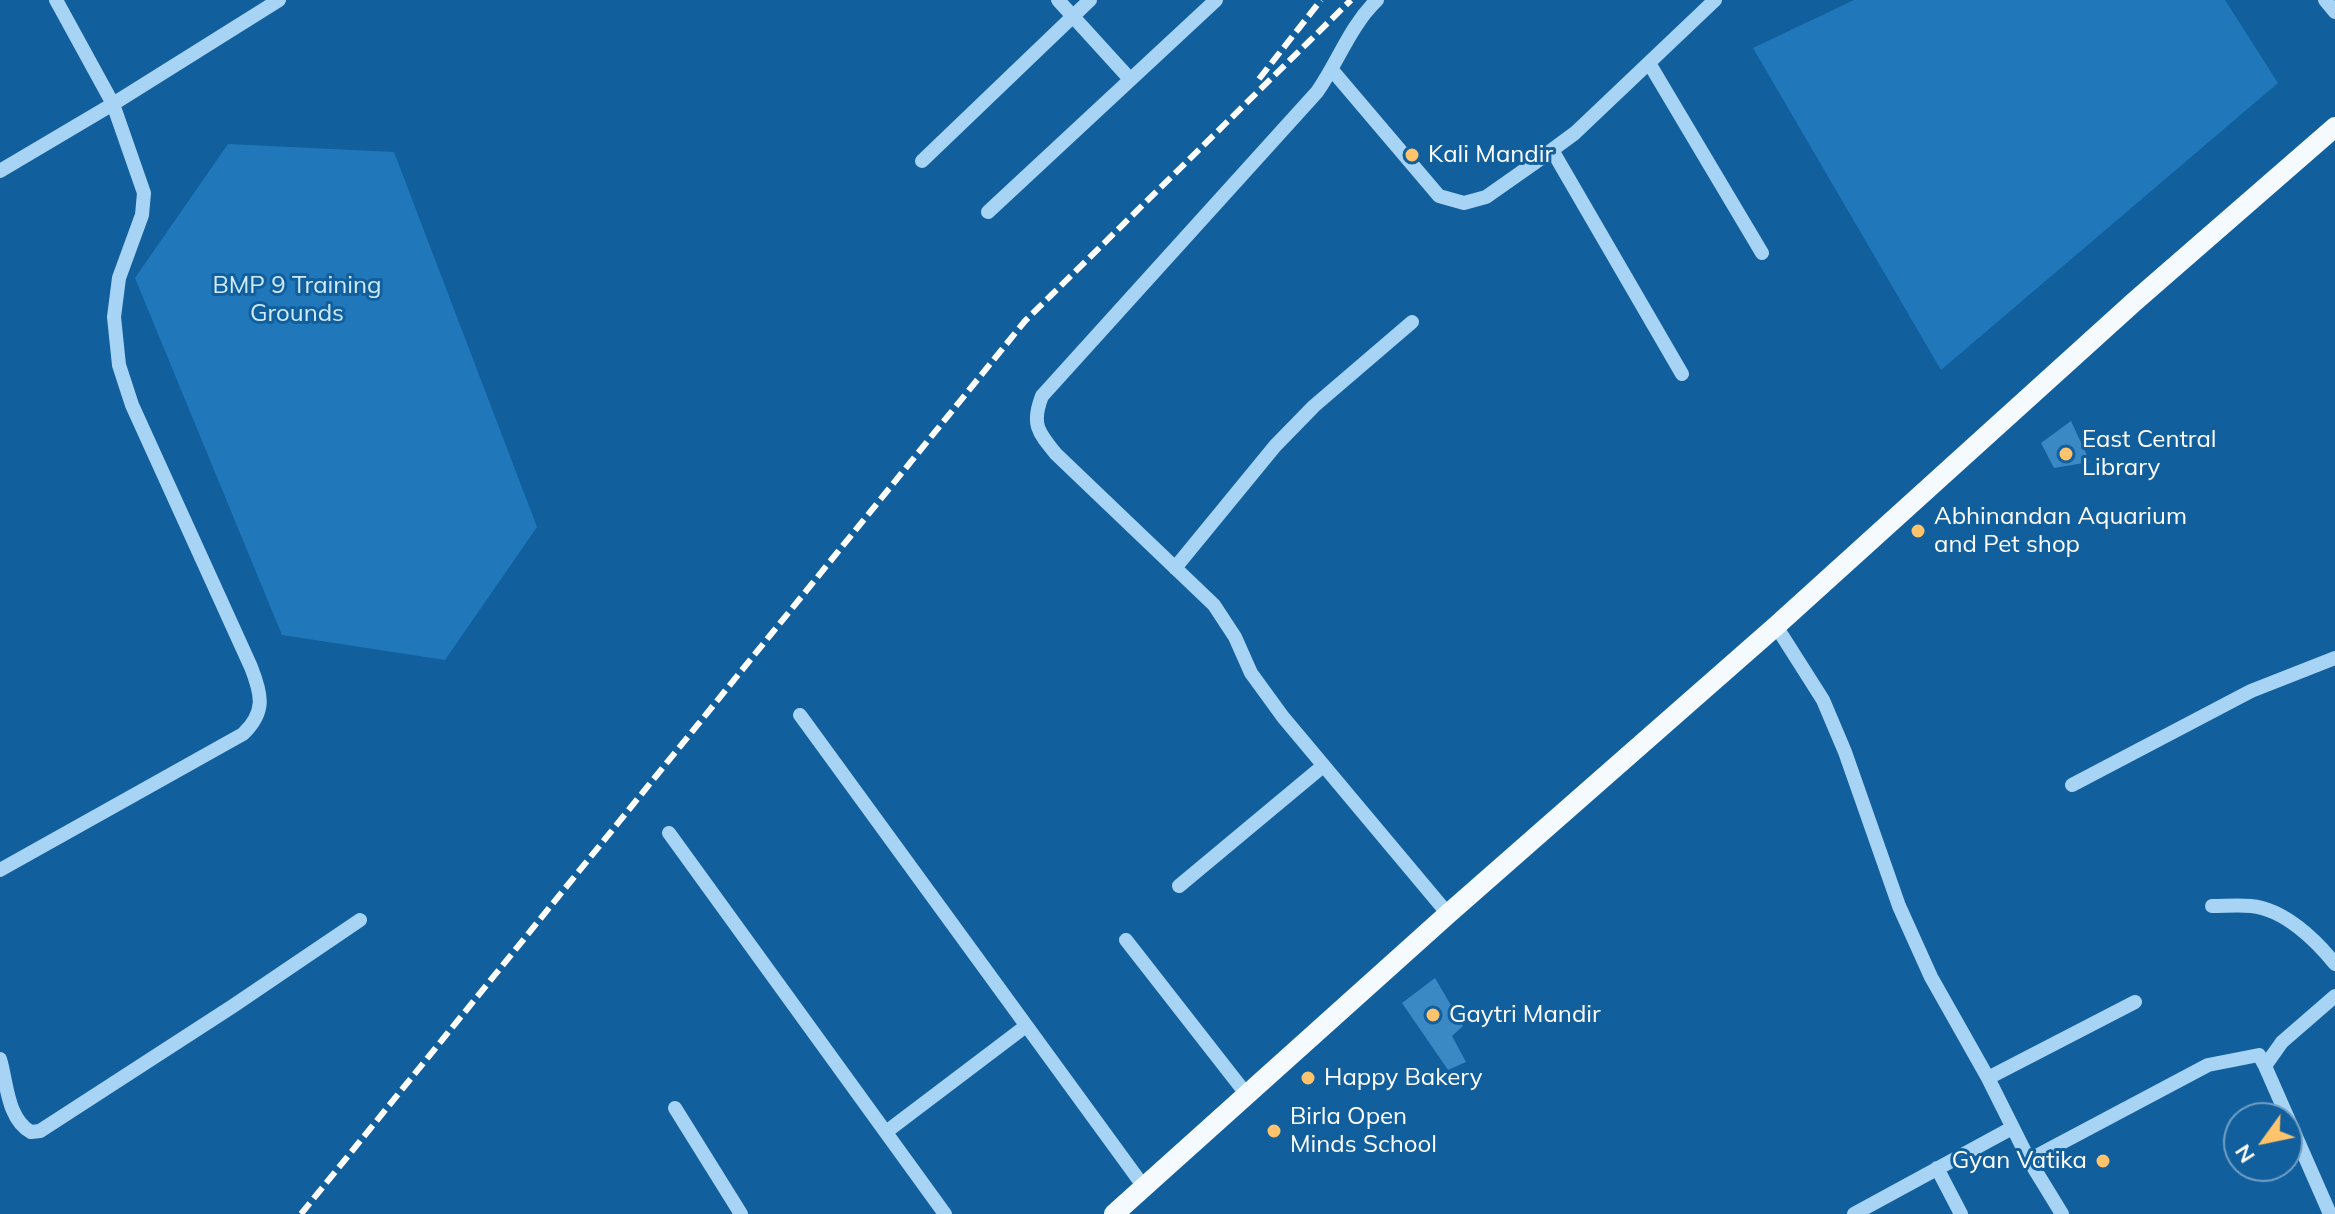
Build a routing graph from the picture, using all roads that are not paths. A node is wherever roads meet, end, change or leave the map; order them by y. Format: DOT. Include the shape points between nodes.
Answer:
graph roads {
  1 [pos="56,0"];
  2 [pos="279,0"];
  3 [pos="1058,0"];
  4 [pos="1090,0"];
  5 [pos="1216,0"];
  6 [pos="1377,0"];
  7 [pos="1715,0"];
  8 [pos="2325,0"];
  9 [pos="2335,12"];
  10 [pos="1072,16"];
  11 [pos="1649,63"];
  12 [pos="1332,70"];
  13 [pos="1129,78"];
  14 [pos="113,104"];
  15 [pos="2335,127"];
  16 [pos="1552,150"];
  17 [pos="922,161"];
  18 [pos="0,171"];
  19 [pos="988,212"];
  20 [pos="1762,253"];
  21 [pos="1412,322"];
  22 [pos="1682,374"];
  23 [pos="1175,568"];
  24 [pos="1776,626"];
  25 [pos="2335,658"];
  26 [pos="800,715"];
  27 [pos="1323,766"];
  28 [pos="2072,785"];
  29 [pos="669,833"];
  30 [pos="0,870"];
  31 [pos="1179,886"];
  32 [pos="2212,906"];
  33 [pos="1448,914"];
  34 [pos="360,920"];
  35 [pos="1126,940"];
  36 [pos="2335,964"];
  37 [pos="2335,996"];
  38 [pos="2135,1002"];
  39 [pos="1026,1026"];
  40 [pos="0,1059"];
  41 [pos="2265,1066"];
  42 [pos="1988,1078"];
  43 [pos="1247,1095"];
  44 [pos="675,1108"];
  45 [pos="2012,1128"];
  46 [pos="886,1132"];
  47 [pos="2029,1160"];
  48 [pos="1937,1168"];
  49 [pos="1144,1187"];
  50 [pos="741,1214"];
  51 [pos="945,1214"];
  52 [pos="1114,1214"];
  53 [pos="1854,1214"];
  54 [pos="1961,1214"];
  55 [pos="2062,1214"];
  56 [pos="2330,1214"];
  1 -- 14 [label="street"];
  2 -- 14 [label="street"];
  3 -- 10 [label="street"];
  4 -- 10 [label="street"];
  5 -- 13 [label="street"];
  6 -- 12 [label="street"];
  7 -- 11 [label="street"];
  8 -- 9 [label="street"];
  10 -- 13 [label="street"];
  10 -- 17 [label="street"];
  11 -- 16 [label="street"];
  11 -- 20 [label="street"];
  12 -- 16 [label="street" via="1428,184 1452,201 1486,197"];
  12 -- 23 [label="street" via="1042,396 1035,414 1039,432 1056,454"];
  13 -- 19 [label="street"];
  14 -- 18 [label="street"];
  14 -- 30 [label="street" via="144,193 142,215 119,278 114,317 119,365 132,405 251,667 261,705 256,721 243,734"];
  15 -- 24 [label="main road"];
  16 -- 22 [label="street"];
  21 -- 23 [label="street" via="1275,446"];
  23 -- 27 [label="street" via="1214,605 1251,673"];
  24 -- 33 [label="main road"];
  24 -- 42 [label="street" via="1823,700 1899,906 1931,977"];
  25 -- 28 [label="street" via="2251,691"];
  26 -- 39 [label="street"];
  27 -- 31 [label="street"];
  27 -- 33 [label="street"];
  29 -- 46 [label="street"];
  32 -- 36 [label="street" via="2254,906 2276,913"];
  33 -- 43 [label="main road"];
  34 -- 40 [label="street" via="40,1131 31,1132 18,1121"];
  35 -- 43 [label="street"];
  37 -- 41 [label="street" via="2282,1042"];
  38 -- 42 [label="street"];
  39 -- 46 [label="street"];
  39 -- 49 [label="street"];
  41 -- 47 [label="street" via="2259,1055 2208,1065"];
  41 -- 56 [label="street"];
  42 -- 45 [label="street"];
  43 -- 49 [label="main road"];
  44 -- 50 [label="street"];
  45 -- 47 [label="street"];
  45 -- 48 [label="street"];
  46 -- 51 [label="street"];
  47 -- 55 [label="street"];
  48 -- 53 [label="street"];
  48 -- 54 [label="street"];
  49 -- 52 [label="main road"];
}
